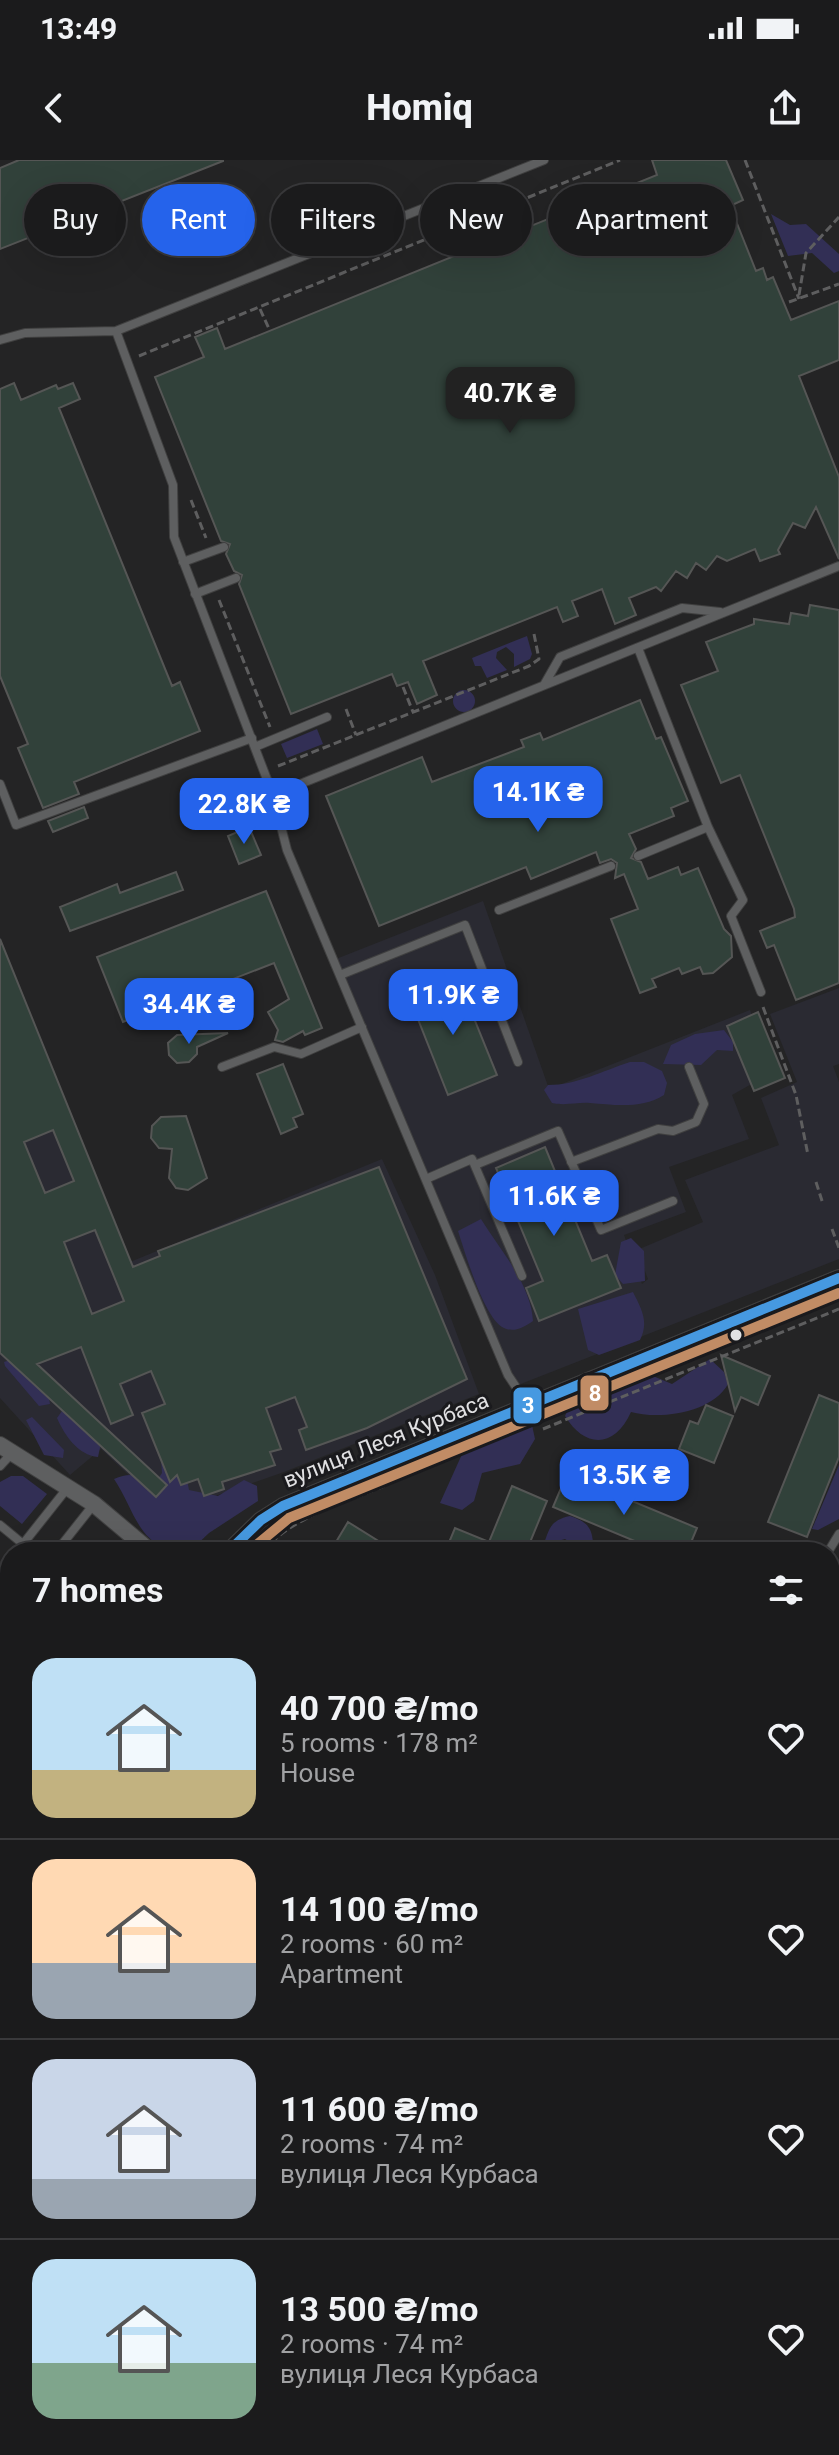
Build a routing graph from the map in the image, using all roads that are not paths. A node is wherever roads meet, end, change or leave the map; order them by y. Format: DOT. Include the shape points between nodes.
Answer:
graph roads {
  1 [pos="544,160"];
  2 [pos="116,331"];
  3 [pos="0,340"];
  4 [pos="224,547"];
  5 [pos="183,562"];
  6 [pos="839,566"];
  7 [pos="236,578"];
  8 [pos="195,594"];
  9 [pos="725,612"];
  10 [pos="638,648"];
  11 [pos="544,685"];
  12 [pos="327,717"];
  13 [pos="253,742"];
  14 [pos="0,784"];
  15 [pos="273,795"];
  16 [pos="708,827"];
  17 [pos="638,856"];
  18 [pos="611,866"];
  19 [pos="499,910"];
  20 [pos="340,975"];
  21 [pos="761,992"];
  22 [pos="362,1027"];
  23 [pos="518,1062"];
  24 [pos="222,1067"];
  25 [pos="689,1067"];
  26 [pos="571,1162"];
  27 [pos="475,1165"];
  28 [pos="426,1179"];
  29 [pos="673,1201"];
  30 [pos="522,1276"];
  31 [pos="839,1278"];
  32 [pos="528,1405"];
  33 [pos="6,1448"];
  34 [pos="0,1466"];
  35 [pos="69,1486"];
  36 [pos="94,1504"];
  37 [pos="0,1525"];
  38 [pos="21,1542"];
  39 [pos="25,1542"];
  40 [pos="64,1542"];
  41 [pos="139,1542"];
  42 [pos="238,1542"];
  1 -- 2 [label="lane"];
  2 -- 3 [label="lane" via="37,332"];
  2 -- 5 [label="lane" via="173,485 174,537"];
  4 -- 5 [label="lane"];
  5 -- 8 [label="lane"];
  6 -- 9 [label="lane"];
  7 -- 8 [label="lane"];
  8 -- 13 [label="lane"];
  9 -- 10 [label="lane"];
  9 -- 11 [label="lane" via="682,608 641,624 560,657"];
  10 -- 11 [label="lane"];
  10 -- 16 [label="lane"];
  11 -- 15 [label="lane"];
  12 -- 13 [label="lane" via="275,739"];
  13 -- 14 [label="lane" via="16,825"];
  13 -- 15 [label="lane"];
  15 -- 20 [label="lane" via="287,850"];
  16 -- 17 [label="lane"];
  16 -- 21 [label="lane" via="743,900 731,916"];
  18 -- 19 [label="lane"];
  20 -- 22 [label="lane"];
  20 -- 23 [label="lane" via="465,925"];
  22 -- 24 [label="lane" via="301,1054 274,1047"];
  22 -- 28 [label="lane"];
  25 -- 26 [label="lane" via="704,1104 696,1122 673,1131 658,1129"];
  26 -- 27 [label="lane" via="558,1131"];
  26 -- 29 [label="lane" via="601,1230"];
  27 -- 28 [label="lane" via="472,1159"];
  27 -- 30 [label="lane"];
  28 -- 32 [label="lane" via="508,1375"];
  31 -- 32 [label="street, вулиця Леся Курбаса"];
  32 -- 42 [label="street, вулиця Леся Курбаса" via="283,1506"];
  33 -- 34 [label="lane"];
  33 -- 35 [label="street"];
  35 -- 36 [label="street"];
  35 -- 39 [label="lane"];
  36 -- 40 [label="lane"];
  36 -- 41 [label="street"];
  37 -- 38 [label="lane"];
}
